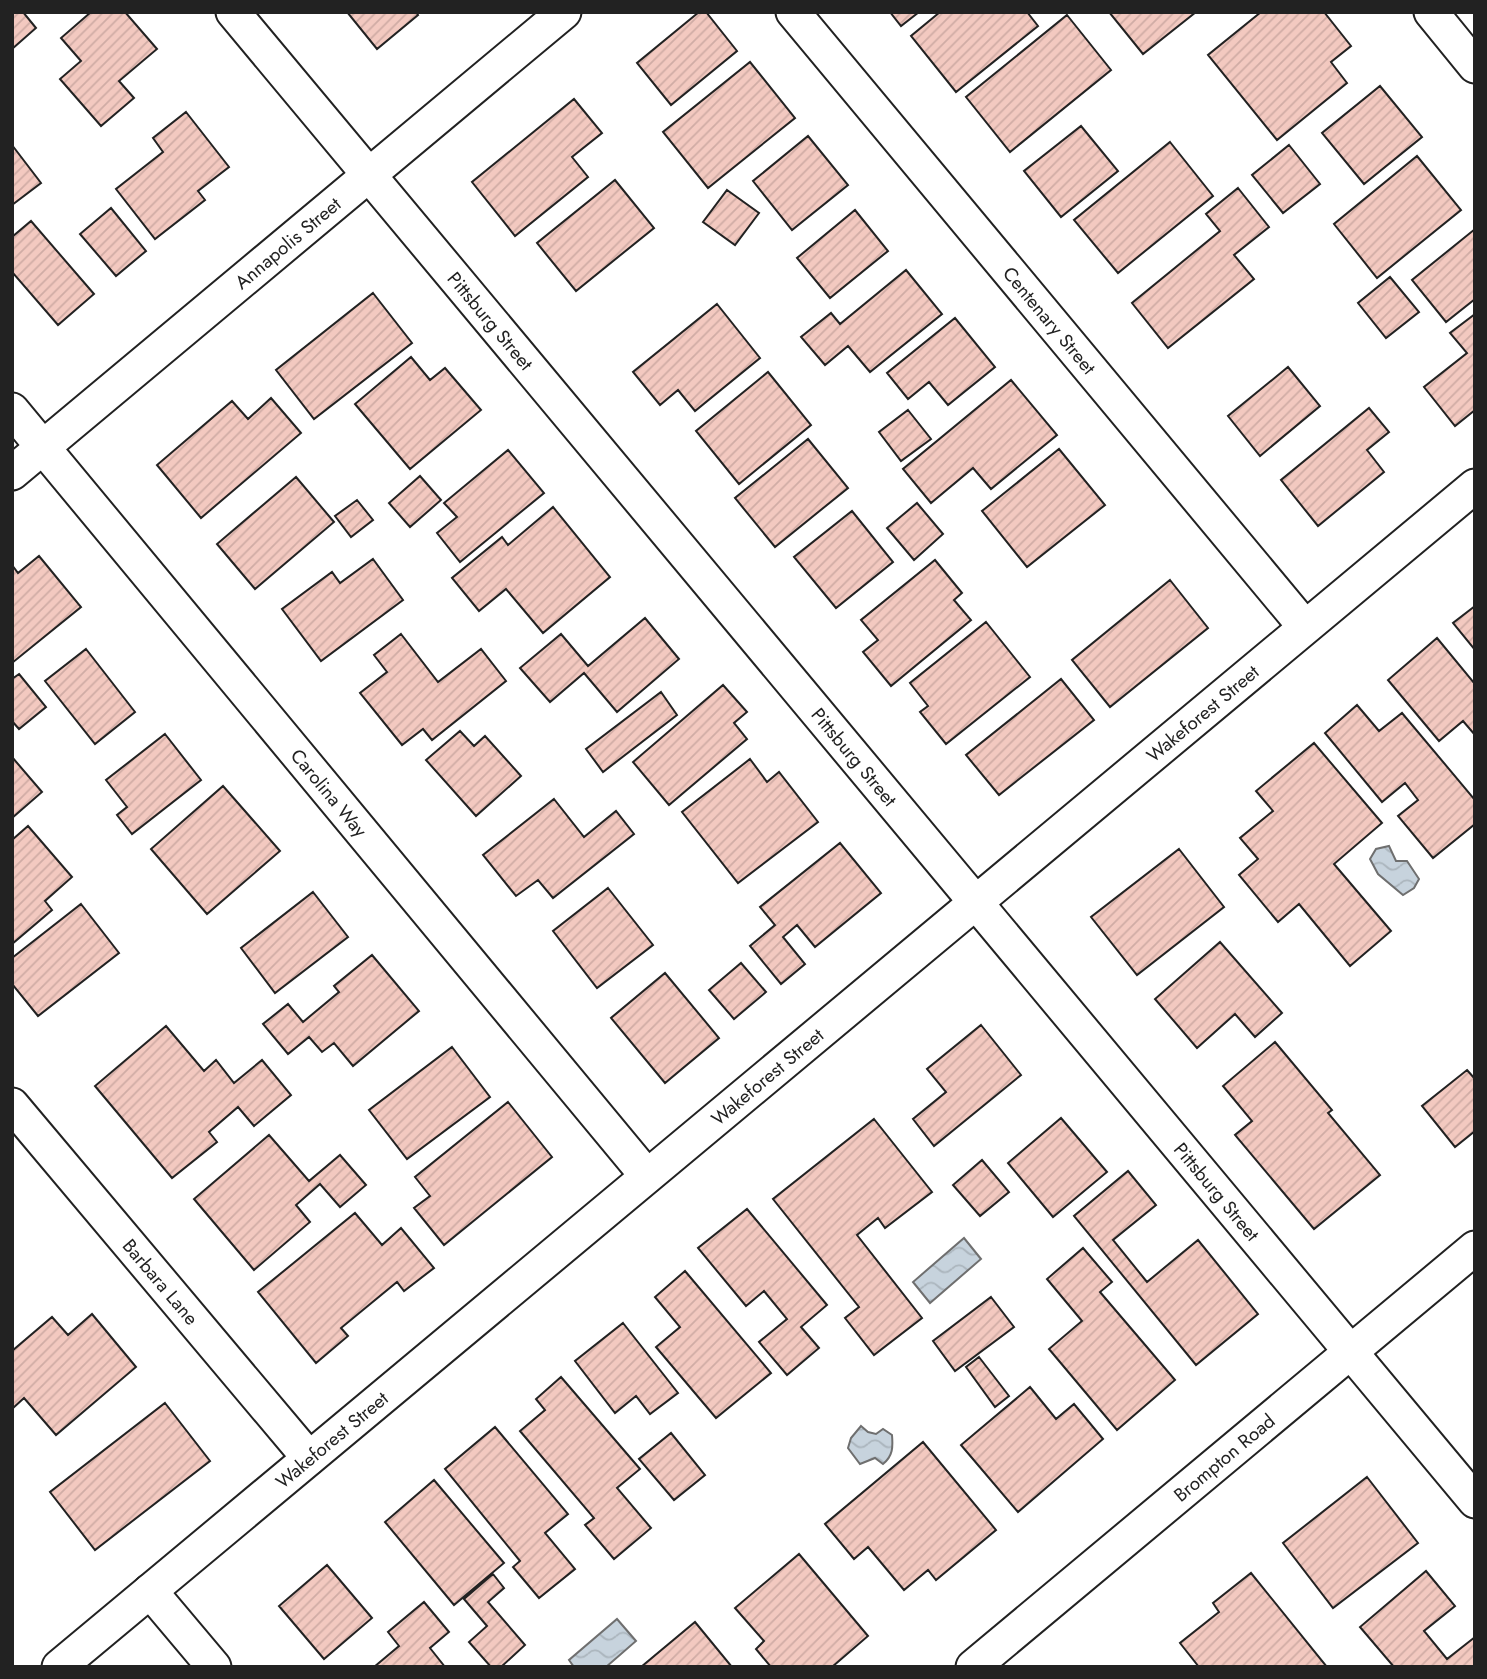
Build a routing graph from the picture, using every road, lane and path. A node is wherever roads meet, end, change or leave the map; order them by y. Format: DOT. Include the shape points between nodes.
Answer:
graph roads {
  1 [pos="233,12"];
  2 [pos="564,12"];
  3 [pos="793,12"];
  4 [pos="1431,12"];
  5 [pos="1475,66"];
  6 [pos="369,175"];
  7 [pos="12,410"];
  8 [pos="43,447"];
  9 [pos="12,473"];
  10 [pos="1475,486"];
  11 [pos="1305,627"];
  12 [pos="975,902"];
  13 [pos="12,1105"];
  14 [pos="647,1177"];
  15 [pos="1475,1248"];
  16 [pos="1350,1352"];
  17 [pos="309,1458"];
  18 [pos="1475,1501"];
  19 [pos="150,1591"];
  20 [pos="59,1667"];
  21 [pos="214,1667"];
  22 [pos="972,1667"];
  1 -- 6 [label="street, Pittsburg Street"];
  2 -- 6 [label="street, Annapolis Street"];
  3 -- 11 [label="street, Centenary Street"];
  4 -- 5 [label="street"];
  6 -- 8 [label="street, Annapolis Street"];
  6 -- 12 [label="street, Pittsburg Street"];
  7 -- 8 [label="street, Carolina Way"];
  8 -- 9 [label="street, Annapolis Street"];
  8 -- 14 [label="street, Carolina Way"];
  10 -- 11 [label="street, Wakeforest Street"];
  11 -- 12 [label="street, Wakeforest Street"];
  12 -- 14 [label="street, Wakeforest Street"];
  12 -- 16 [label="street, Pittsburg Street"];
  13 -- 17 [label="street, Barbara Lane"];
  14 -- 17 [label="street, Wakeforest Street"];
  15 -- 16 [label="street, Brompton Road"];
  16 -- 18 [label="street, Pittsburg Street"];
  16 -- 22 [label="street, Brompton Road"];
  17 -- 19 [label="street, Wakeforest Street"];
  19 -- 20 [label="street, Wakeforest Street"];
  19 -- 21 [label="street"];
}
